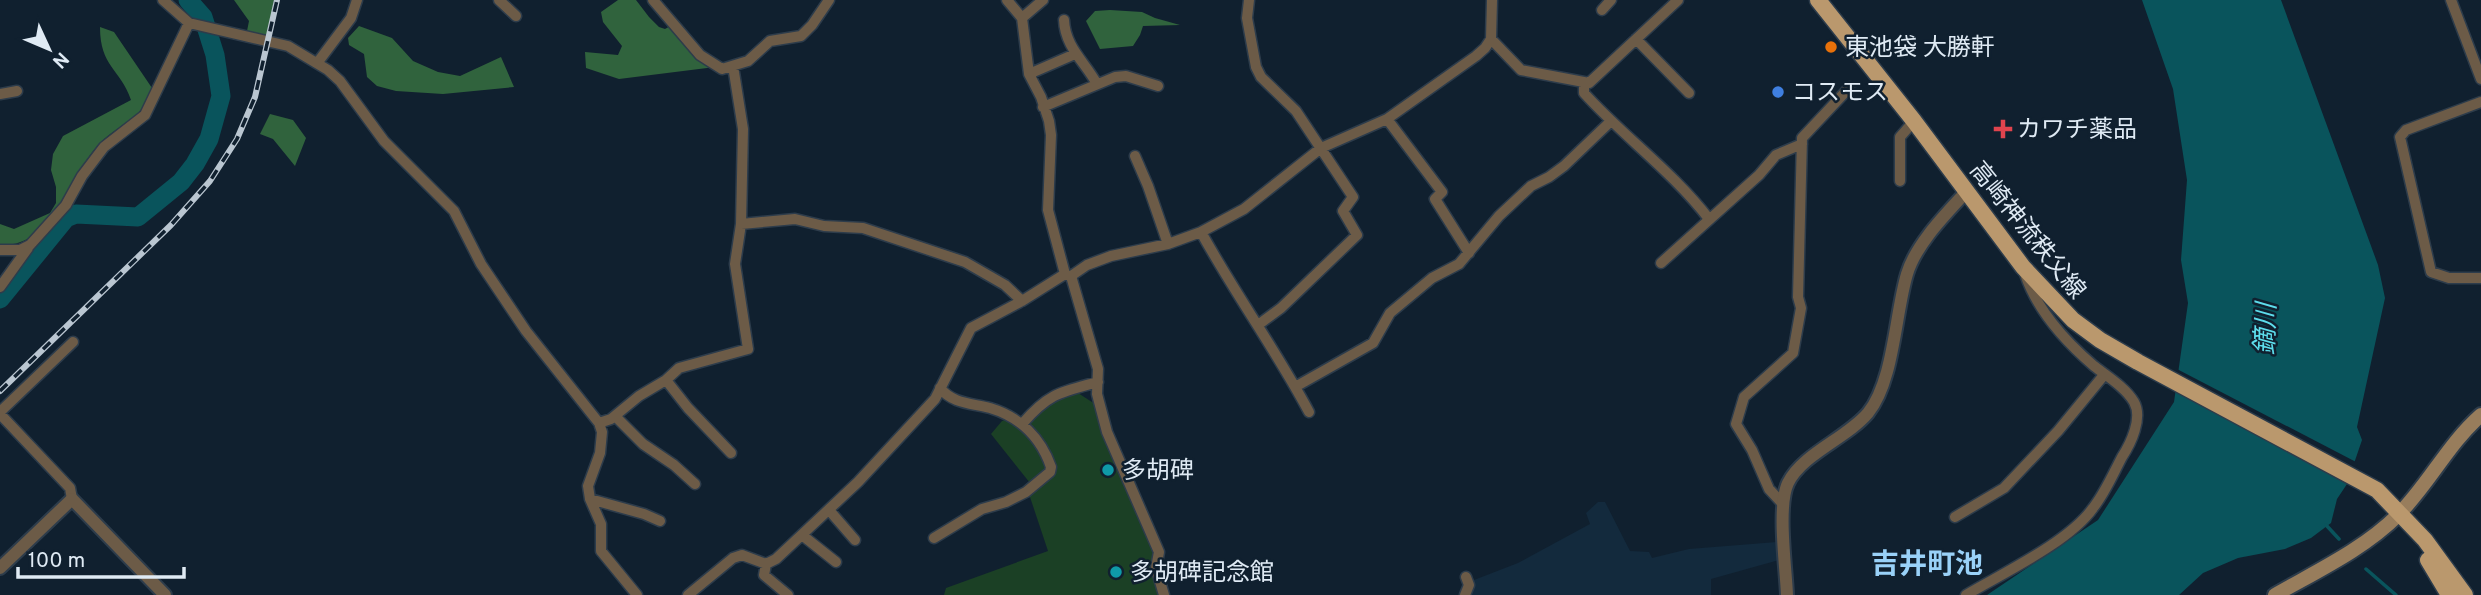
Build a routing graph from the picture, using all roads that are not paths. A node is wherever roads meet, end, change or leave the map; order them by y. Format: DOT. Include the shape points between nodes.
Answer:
graph roads {
  1 [pos="163,0"];
  2 [pos="357,0"];
  3 [pos="499,0"];
  4 [pos="653,0"];
  5 [pos="829,0"];
  6 [pos="1007,0"];
  7 [pos="1044,0"];
  8 [pos="1249,0"];
  9 [pos="1492,0"];
  10 [pos="1611,0"];
  11 [pos="1678,0"];
  12 [pos="1818,0"];
  13 [pos="2451,0"];
  14 [pos="1602,10"];
  15 [pos="516,16"];
  16 [pos="1022,18"];
  17 [pos="1064,20"];
  18 [pos="191,23"];
  19 [pos="1491,39"];
  20 [pos="1636,39"];
  21 [pos="1075,54"];
  22 [pos="318,62"];
  23 [pos="733,66"];
  24 [pos="1029,75"];
  25 [pos="2481,79"];
  26 [pos="1584,83"];
  27 [pos="1097,84"];
  28 [pos="1158,86"];
  29 [pos="1850,87"];
  30 [pos="17,91"];
  31 [pos="1689,93"];
  32 [pos="0,94"];
  33 [pos="2481,102"];
  34 [pos="1043,107"];
  35 [pos="1387,119"];
  36 [pos="1914,121"];
  37 [pos="1610,122"];
  38 [pos="1802,144"];
  39 [pos="1321,148"];
  40 [pos="1135,156"];
  41 [pos="1900,181"];
  42 [pos="1966,192"];
  43 [pos="1709,219"];
  44 [pos="741,224"];
  45 [pos="1201,233"];
  46 [pos="1168,244"];
  47 [pos="30,245"];
  48 [pos="0,250"];
  49 [pos="1469,253"];
  50 [pos="1661,262"];
  51 [pos="2023,267"];
  52 [pos="1068,275"];
  53 [pos="2481,278"];
  54 [pos="0,287"];
  55 [pos="1021,301"];
  56 [pos="1258,325"];
  57 [pos="73,342"];
  58 [pos="2104,375"];
  59 [pos="666,380"];
  60 [pos="1098,382"];
  61 [pos="1295,387"];
  62 [pos="940,388"];
  63 [pos="1309,412"];
  64 [pos="0,413"];
  65 [pos="2481,415"];
  66 [pos="615,416"];
  67 [pos="599,423"];
  68 [pos="1023,423"];
  69 [pos="731,453"];
  70 [pos="695,484"];
  71 [pos="72,499"];
  72 [pos="590,499"];
  73 [pos="1782,503"];
  74 [pos="829,510"];
  75 [pos="2400,513"];
  76 [pos="1955,517"];
  77 [pos="660,521"];
  78 [pos="802,535"];
  79 [pos="934,538"];
  80 [pos="855,540"];
  81 [pos="836,562"];
  82 [pos="766,564"];
  83 [pos="0,568"];
  84 [pos="1466,578"];
  85 [pos="694,593"];
  86 [pos="165,595"];
  87 [pos="637,595"];
  88 [pos="788,595"];
  89 [pos="1164,595"];
  90 [pos="1465,595"];
  91 [pos="1787,595"];
  92 [pos="1966,595"];
  93 [pos="2275,595"];
  94 [pos="2449,595"];
  95 [pos="2465,595"];
  1 -- 18 [label="street"];
  2 -- 22 [label="street" via="351,18"];
  3 -- 15 [label="street"];
  4 -- 23 [label="street" via="700,55 722,69"];
  5 -- 23 [label="street" via="801,36 770,41 748,61"];
  6 -- 16 [label="street"];
  7 -- 16 [label="street"];
  8 -- 39 [label="street" via="1247,18 1256,67 1296,111"];
  9 -- 19 [label="street"];
  10 -- 14 [label="street"];
  11 -- 20 [label="street"];
  12 -- 36 [label="main road, 高崎神流秩父線"];
  13 -- 25 [label="street"];
  16 -- 24 [label="street"];
  17 -- 21 [label="street" via="1064,34"];
  18 -- 22 [label="street" via="288,46"];
  18 -- 47 [label="street" via="145,115 104,147 65,205"];
  19 -- 26 [label="street" via="1521,70"];
  19 -- 35 [label="street" via="1476,57"];
  20 -- 26 [label="street"];
  20 -- 31 [label="street"];
  21 -- 24 [label="street"];
  21 -- 27 [label="street"];
  22 -- 67 [label="street" via="340,81 384,141 454,211 481,264 526,331"];
  23 -- 44 [label="street" via="743,129"];
  24 -- 34 [label="street"];
  26 -- 37 [label="street" via="1584,93"];
  27 -- 28 [label="street" via="1126,76"];
  27 -- 34 [label="street"];
  29 -- 38 [label="street" via="1806,132"];
  30 -- 32 [label="street"];
  33 -- 53 [label="street" via="2400,136 2431,272 2449,278"];
  34 -- 52 [label="street" via="1051,135 1048,209"];
  35 -- 39 [label="street"];
  35 -- 49 [label="street" via="1442,192 1435,199"];
  36 -- 41 [label="street" via="1900,137"];
  36 -- 42 [label="main road, 高崎神流秩父線"];
  37 -- 43 [label="street" via="1691,195"];
  37 -- 49 [label="street" via="1564,166 1531,186"];
  38 -- 43 [label="street" via="1776,155"];
  38 -- 73 [label="street" via="1797,341 1793,352 1744,397 1736,424 1769,489"];
  39 -- 45 [label="street" via="1244,209"];
  39 -- 56 [label="street" via="1353,197 1343,211 1357,235"];
  40 -- 46 [label="street"];
  42 -- 51 [label="main road, 高崎神流秩父線"];
  42 -- 73 [label="street" via="1929,233 1907,271 1883,387 1868,412 1788,482"];
  43 -- 50 [label="street"];
  44 -- 55 [label="street" via="783,219 863,228 965,262"];
  44 -- 59 [label="street" via="735,264 748,349 680,368"];
  45 -- 46 [label="street"];
  45 -- 56 [label="street"];
  46 -- 52 [label="street" via="1111,256"];
  47 -- 48 [label="street"];
  47 -- 54 [label="street"];
  49 -- 61 [label="street" via="1390,313 1367,348"];
  51 -- 58 [label="street" via="2044,312"];
  51 -- 75 [label="main road, 高崎神流秩父線" via="2073,320 2100,340 2359,478"];
  52 -- 55 [label="street"];
  52 -- 60 [label="street" via="1098,369"];
  55 -- 62 [label="street" via="971,328"];
  56 -- 61 [label="street"];
  57 -- 64 [label="street"];
  58 -- 76 [label="street" via="2004,488"];
  58 -- 92 [label="street" via="2133,400 2137,414 2127,450 2093,508 2052,544"];
  59 -- 66 [label="street"];
  59 -- 69 [label="street"];
  60 -- 68 [label="street" via="1048,398"];
  60 -- 89 [label="street" via="1107,432 1159,552 1156,568"];
  61 -- 63 [label="street"];
  62 -- 68 [label="street" via="958,402"];
  62 -- 74 [label="street"];
  64 -- 71 [label="street" via="70,488"];
  65 -- 75 [label="main road"];
  66 -- 67 [label="street"];
  66 -- 70 [label="street"];
  67 -- 72 [label="street" via="600,453 588,486"];
  68 -- 79 [label="street" via="1044,452 1050,472 1026,492 982,509"];
  71 -- 83 [label="street"];
  71 -- 86 [label="street"];
  72 -- 77 [label="street"];
  72 -- 87 [label="street" via="601,524 601,551"];
  73 -- 91 [label="street"];
  74 -- 78 [label="street"];
  74 -- 80 [label="street"];
  75 -- 93 [label="main road" via="2358,547"];
  75 -- 94 [label="main road, 高崎神流秩父線"];
  75 -- 95 [label="main road, 高崎神流秩父線"];
  78 -- 81 [label="street"];
  78 -- 82 [label="street"];
  82 -- 85 [label="street" via="742,555 733,558"];
  82 -- 88 [label="street" via="764,575"];
  84 -- 90 [label="street"];
}
